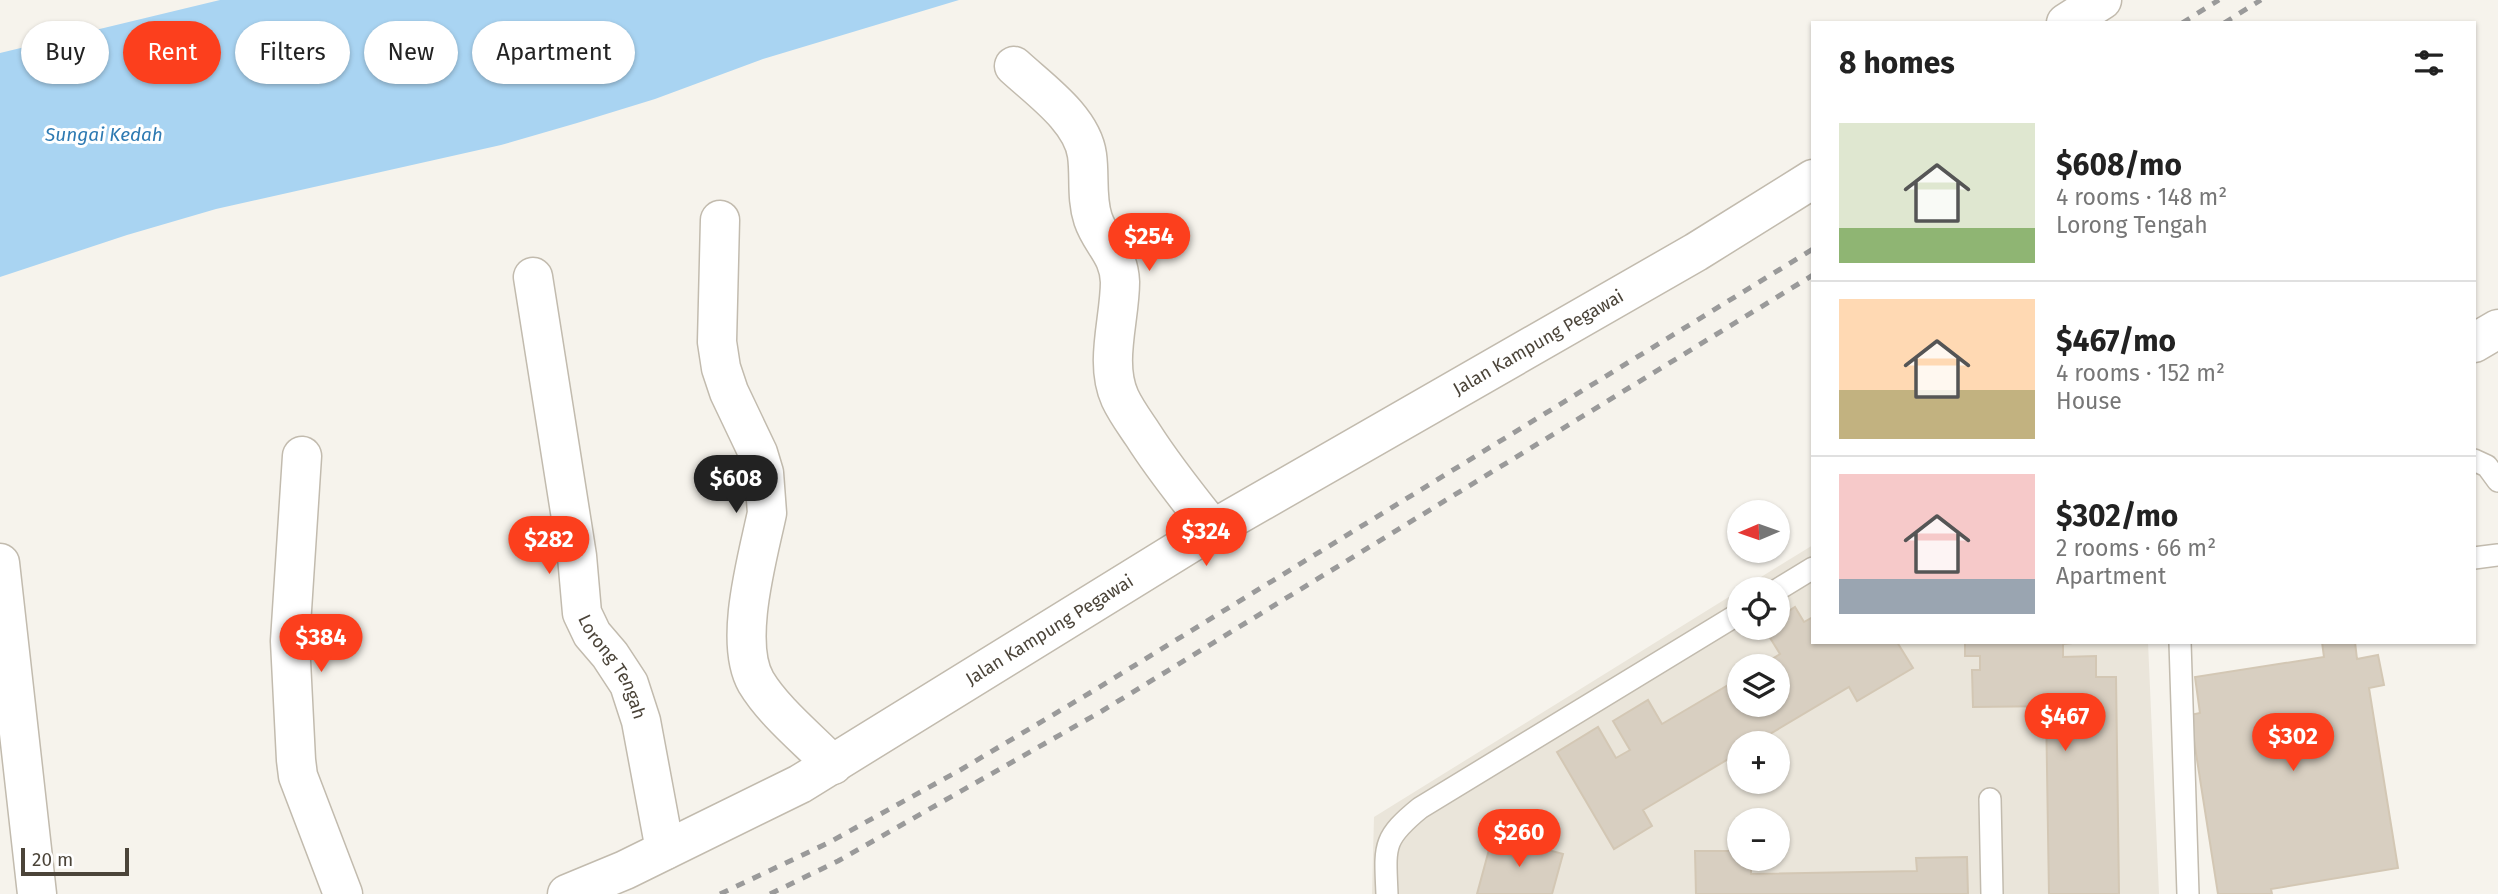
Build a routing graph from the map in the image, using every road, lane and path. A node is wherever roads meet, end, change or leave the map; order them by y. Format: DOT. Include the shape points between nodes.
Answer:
graph roads {
  1 [pos="2102,0"];
  2 [pos="2069,21"];
  3 [pos="1014,66"];
  4 [pos="1811,180"];
  5 [pos="720,220"];
  6 [pos="533,277"];
  7 [pos="302,456"];
  8 [pos="2476,461"];
  9 [pos="2498,481"];
  10 [pos="1213,529"];
  11 [pos="2498,555"];
  12 [pos="2476,558"];
  13 [pos="0,563"];
  14 [pos="1811,569"];
  15 [pos="1790,582"];
  16 [pos="1727,621"];
  17 [pos="2179,644"];
  18 [pos="833,765"];
  19 [pos="1990,799"];
  20 [pos="665,850"];
  21 [pos="37,894"];
  22 [pos="342,894"];
  23 [pos="567,894"];
  24 [pos="1387,894"];
  25 [pos="1992,894"];
  26 [pos="2188,894"];
  1 -- 2 [label="street"];
  3 -- 10 [label="street" via="1082,136 1093,218 1119,269 1114,358 1119,397 1167,472"];
  4 -- 10 [label="street, Jalan Kampung Pegawai" via="1696,252"];
  5 -- 18 [label="street" via="717,342 721,368 758,453 766,496 767,513 747,618 748,660 765,695"];
  6 -- 20 [label="street, Lorong Tengah" via="582,613 629,684 644,734"];
  7 -- 22 [label="street" via="290,641 296,760"];
  8 -- 9 [label="lane" via="2487,466"];
  10 -- 18 [label="street, Jalan Kampung Pegawai"];
  11 -- 12 [label="lane"];
  13 -- 21 [label="street"];
  14 -- 15 [label="lane"];
  16 -- 24 [label="lane" via="1420,808 1388,841"];
  17 -- 26 [label="lane"];
  18 -- 20 [label="street, Jalan Kampung Pegawai"];
  19 -- 25 [label="lane"];
  20 -- 23 [label="street, Jalan Kampung Pegawai"];
}
